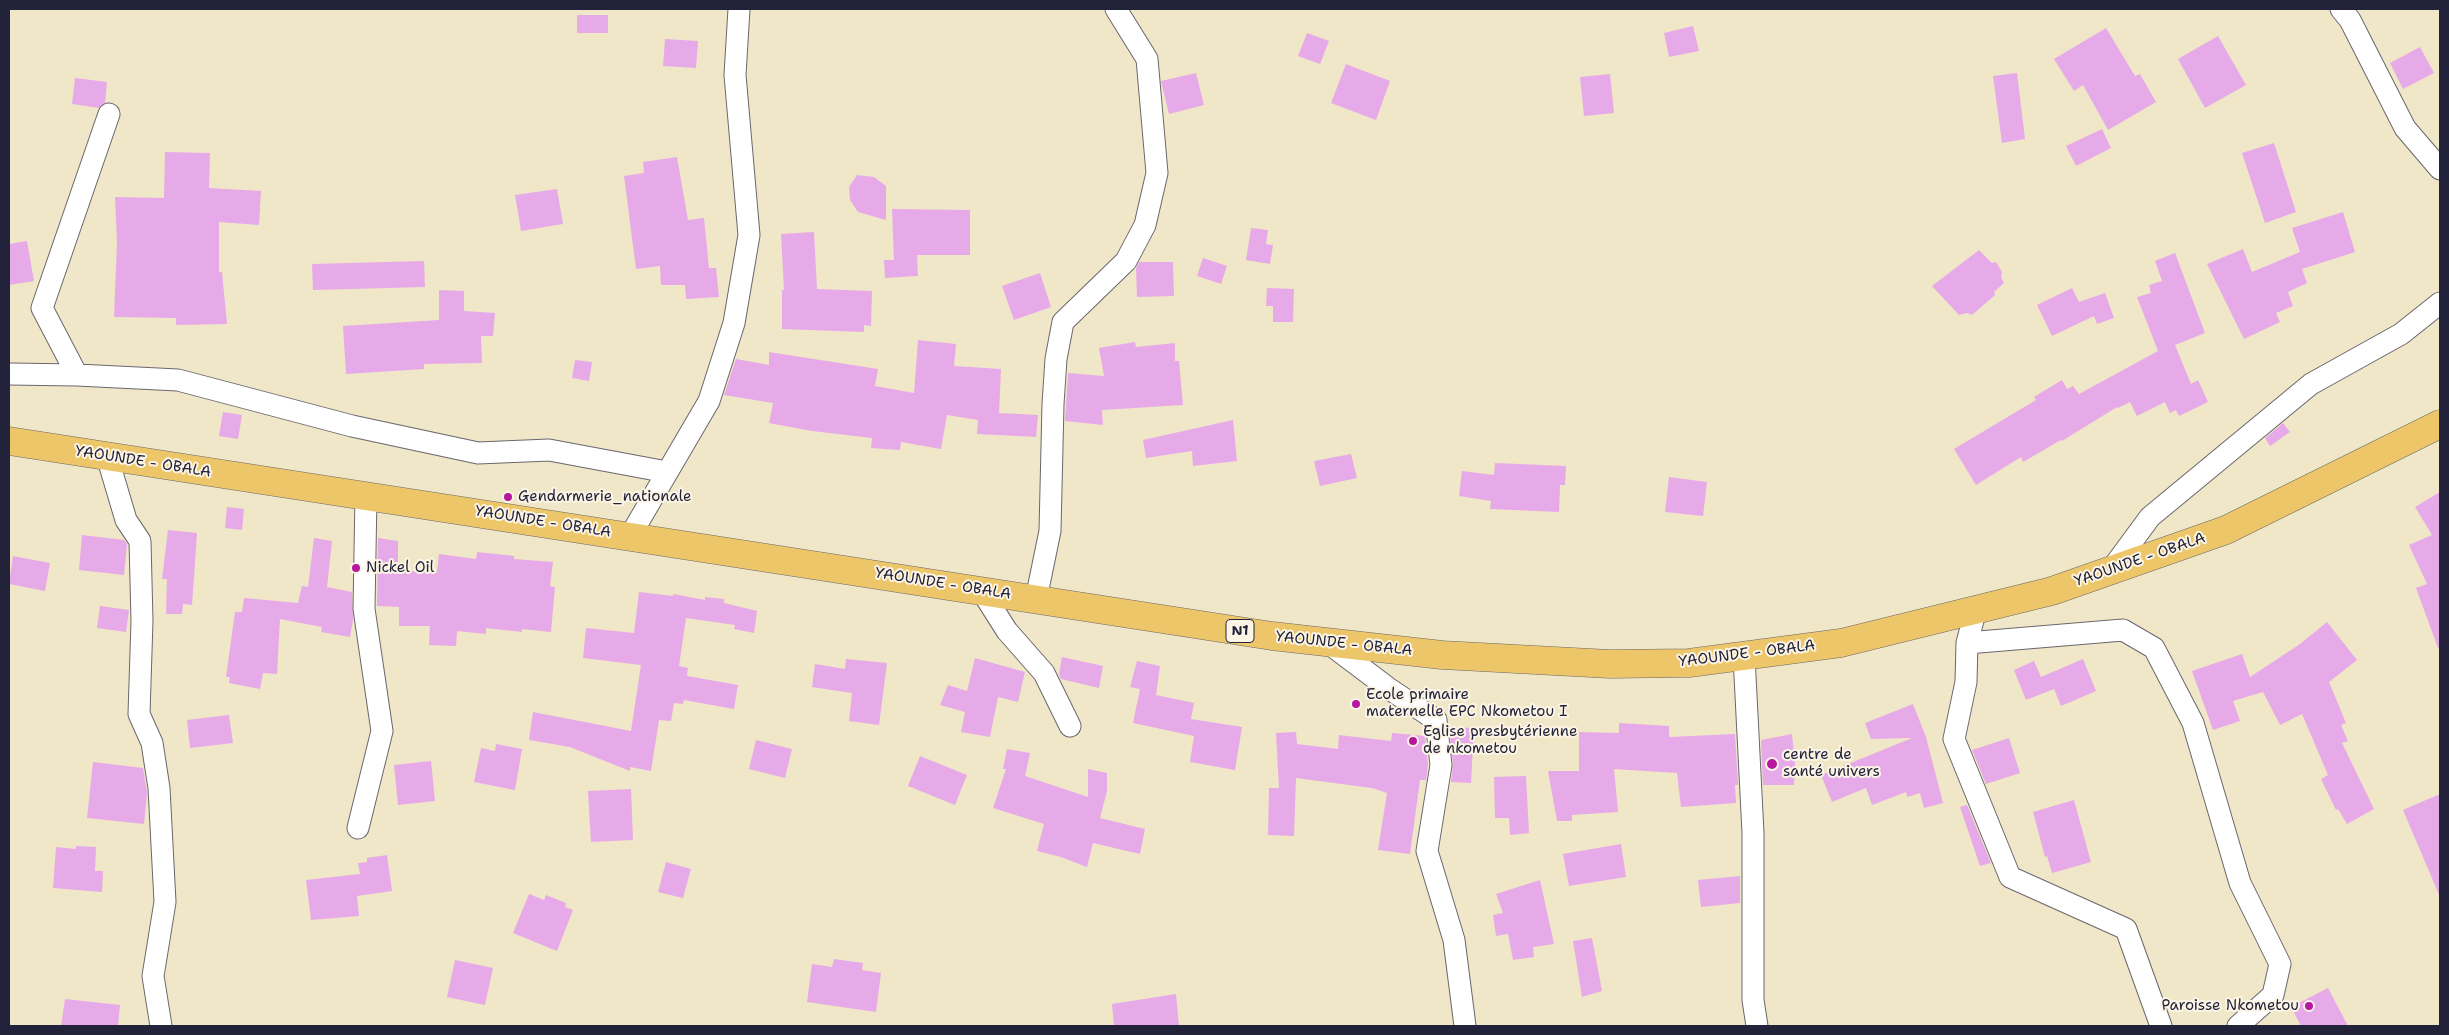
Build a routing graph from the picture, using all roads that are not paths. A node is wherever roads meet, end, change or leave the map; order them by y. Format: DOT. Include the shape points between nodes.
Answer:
graph roads {
  1 [pos="739,9"];
  2 [pos="1116,9"];
  3 [pos="2341,9"];
  4 [pos="109,114"];
  5 [pos="2440,168"];
  6 [pos="2440,303"];
  7 [pos="9,374"];
  8 [pos="77,375"];
  9 [pos="2440,424"];
  10 [pos="9,441"];
  11 [pos="106,456"];
  12 [pos="667,472"];
  13 [pos="366,495"];
  14 [pos="630,536"];
  15 [pos="2111,570"];
  16 [pos="981,590"];
  17 [pos="1036,599"];
  18 [pos="1976,609"];
  19 [pos="1327,642"];
  20 [pos="1967,643"];
  21 [pos="1744,656"];
  22 [pos="1070,726"];
  23 [pos="358,828"];
  24 [pos="161,1026"];
  25 [pos="1465,1026"];
  26 [pos="1757,1026"];
  27 [pos="2161,1026"];
  28 [pos="2238,1026"];
  1 -- 12 [label="street" via="735,75 749,235 734,323 709,401"];
  2 -- 17 [label="street" via="1147,59 1157,173 1145,225 1126,261 1063,322 1053,404 1050,531"];
  3 -- 5 [label="street" via="2350,20 2405,128"];
  4 -- 8 [label="street" via="42,308"];
  6 -- 15 [label="street" via="2401,334 2311,384 2150,517"];
  7 -- 8 [label="street"];
  8 -- 12 [label="street" via="178,380 352,426 478,452 549,450"];
  9 -- 15 [label="highway, YAOUNDE - OBALA / N1" via="2226,530"];
  10 -- 11 [label="highway, YAOUNDE - OBALA / N1"];
  11 -- 13 [label="highway, YAOUNDE - OBALA / N1"];
  11 -- 24 [label="street" via="126,520 140,541 139,714 152,743 159,788 165,902 154,976"];
  12 -- 14 [label="street"];
  13 -- 14 [label="highway, YAOUNDE - OBALA / N1"];
  13 -- 23 [label="street" via="364,609 382,731"];
  14 -- 16 [label="highway, YAOUNDE - OBALA / N1"];
  15 -- 18 [label="highway, YAOUNDE - OBALA / N1" via="2052,591"];
  16 -- 17 [label="highway, YAOUNDE - OBALA / N1"];
  16 -- 22 [label="street" via="1007,631 1044,673"];
  17 -- 19 [label="highway, YAOUNDE - OBALA / N1"];
  18 -- 20 [label="street"];
  18 -- 21 [label="highway, YAOUNDE - OBALA / N1" via="1841,643"];
  19 -- 21 [label="highway, YAOUNDE - OBALA / N1" via="1442,655 1610,664 1689,663"];
  19 -- 25 [label="street" via="1436,720 1440,765 1427,851 1454,940"];
  20 -- 27 [label="street" via="1966,682 1954,739 2010,877 2126,929"];
  20 -- 28 [label="street" via="2123,630 2154,648 2193,723 2240,883 2280,964 2273,995"];
  21 -- 26 [label="street" via="1753,833 1753,1000"];
}
